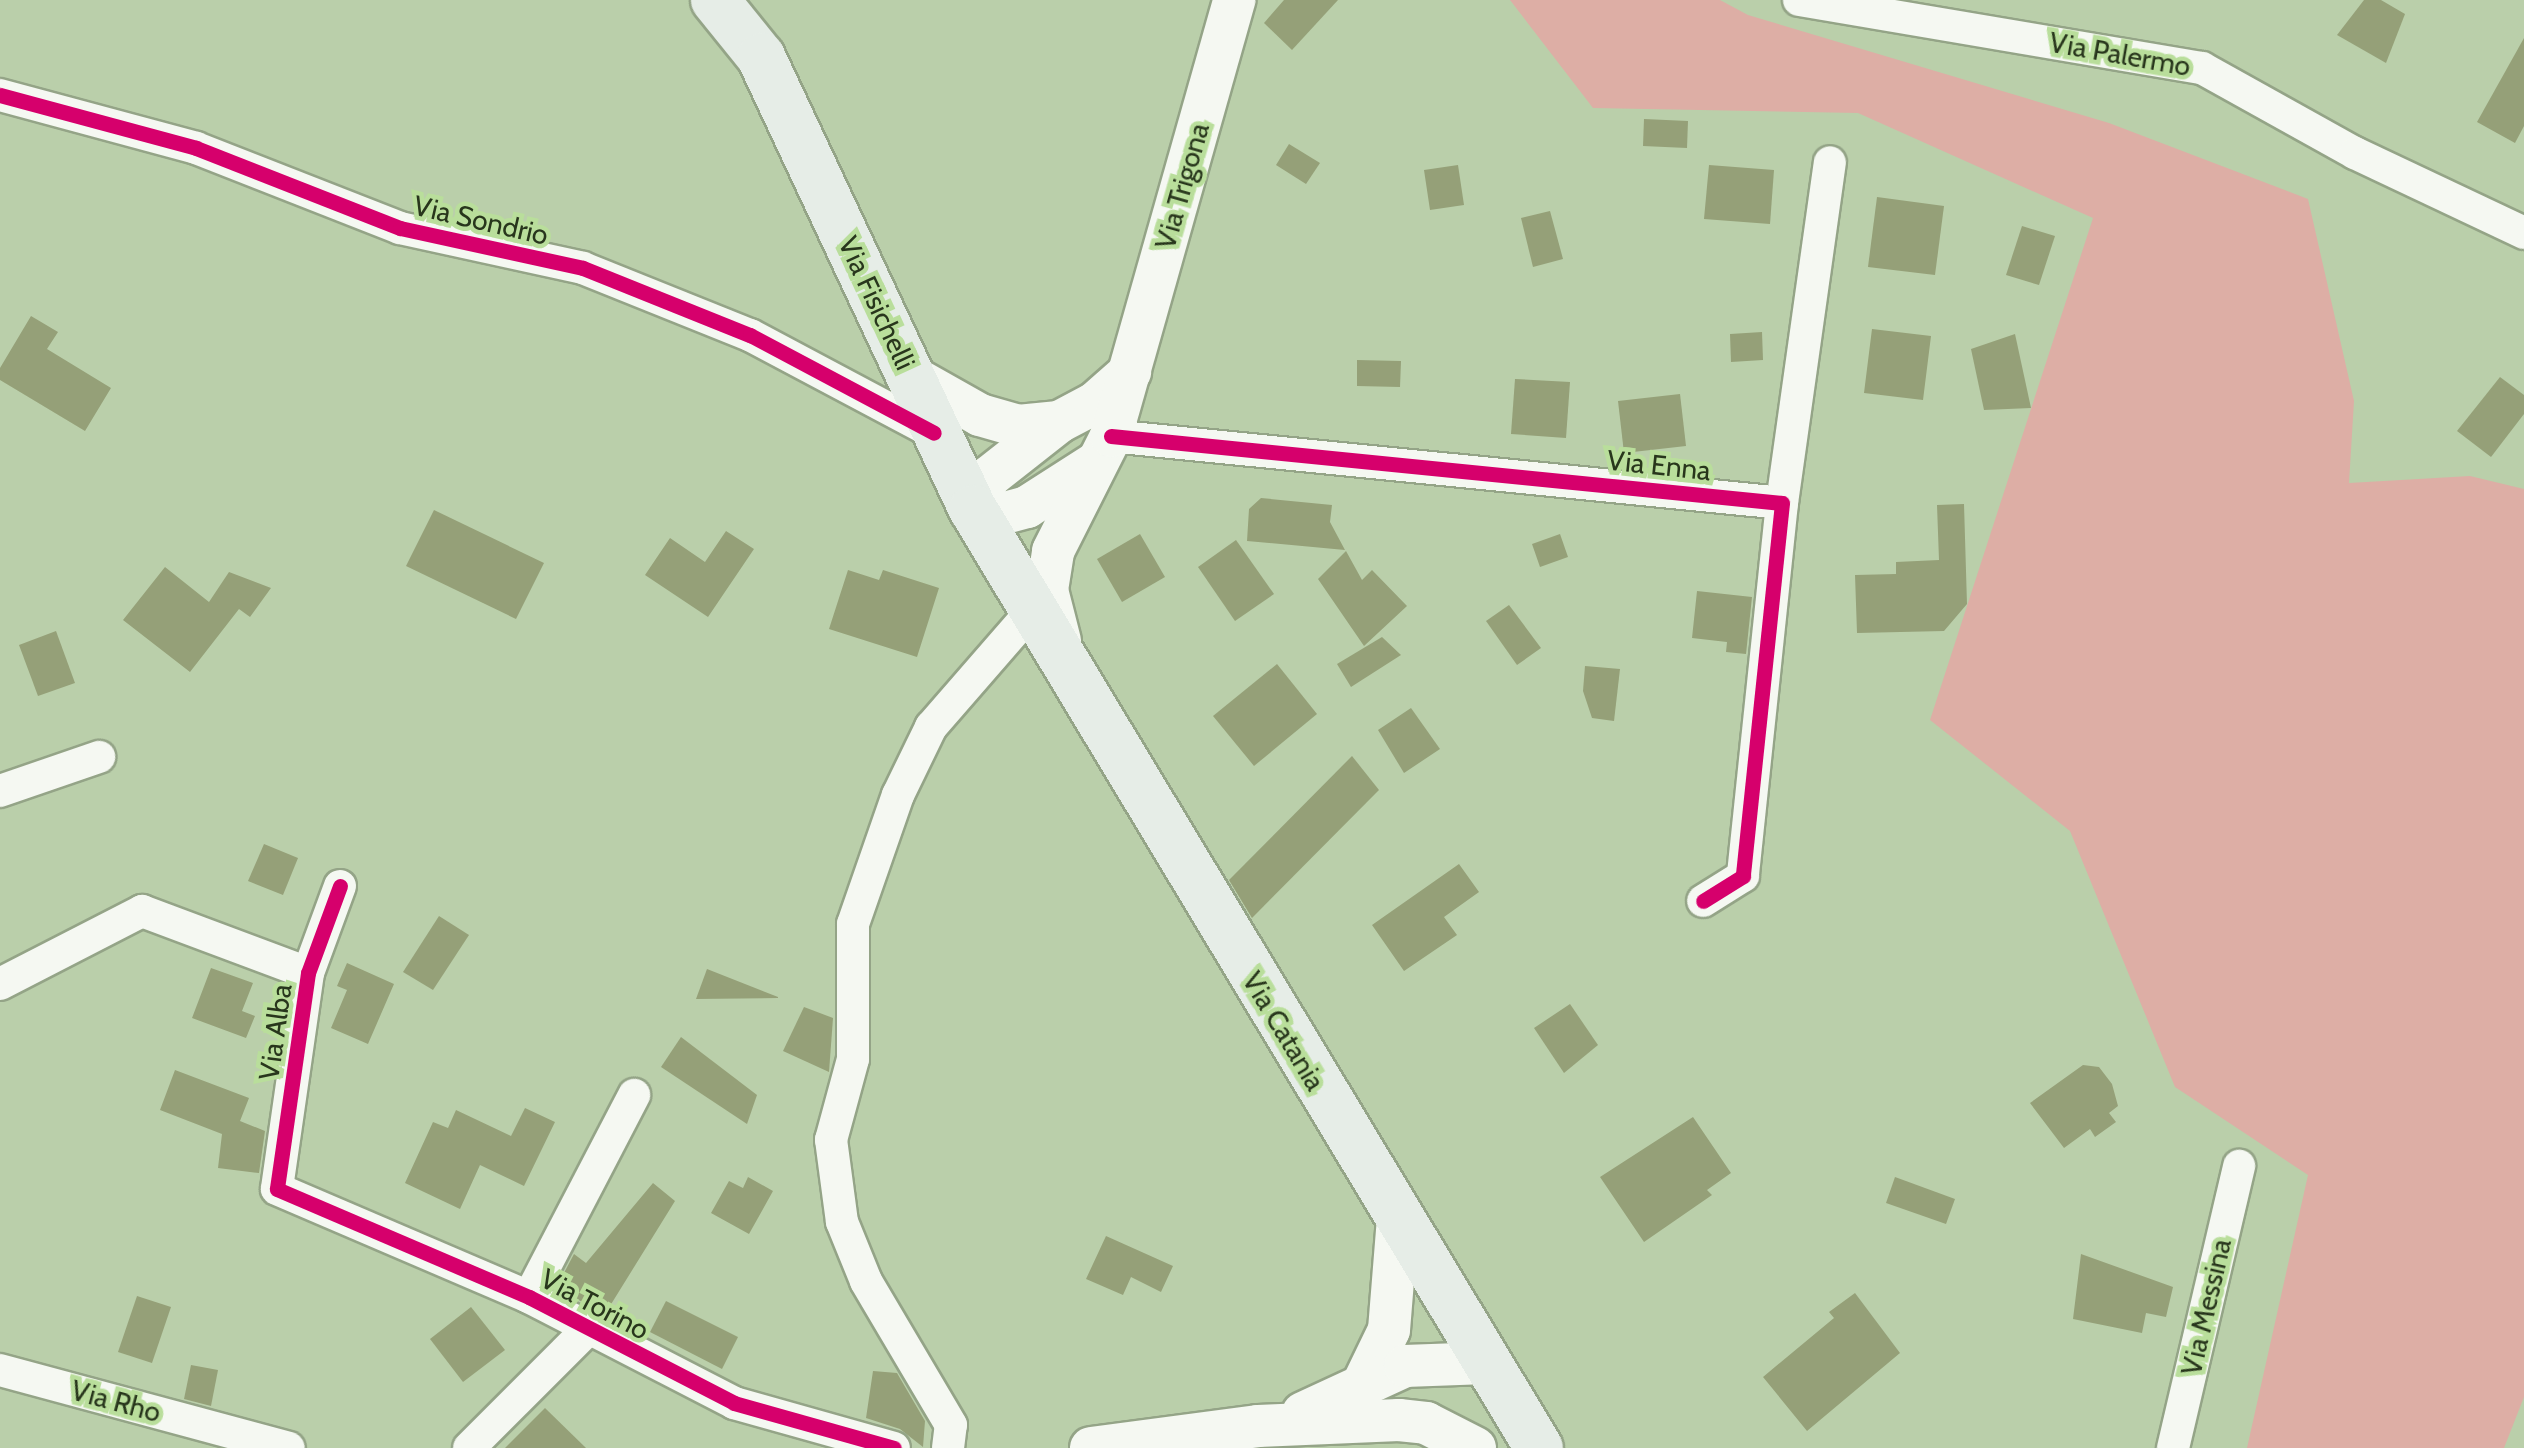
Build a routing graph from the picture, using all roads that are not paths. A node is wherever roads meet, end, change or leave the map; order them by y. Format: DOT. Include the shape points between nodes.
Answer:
graph roads {
  1 [pos="715,0"];
  2 [pos="1234,0"];
  3 [pos="1799,0"];
  4 [pos="0,95"];
  5 [pos="1830,162"];
  6 [pos="2524,232"];
  7 [pos="1130,372"];
  8 [pos="910,376"];
  9 [pos="1059,422"];
  10 [pos="934,433"];
  11 [pos="1106,447"];
  12 [pos="1782,503"];
  13 [pos="973,509"];
  14 [pos="1032,612"];
  15 [pos="1068,676"];
  16 [pos="99,757"];
  17 [pos="0,791"];
  18 [pos="340,886"];
  19 [pos="1703,901"];
  20 [pos="308,973"];
  21 [pos="0,984"];
  22 [pos="634,1095"];
  23 [pos="2239,1166"];
  24 [pos="278,1189"];
  25 [pos="1398,1218"];
  26 [pos="529,1296"];
  27 [pos="587,1330"];
  28 [pos="1486,1363"];
  29 [pos="0,1370"];
  30 [pos="1361,1388"];
  31 [pos="1399,1420"];
  32 [pos="1258,1426"];
  33 [pos="289,1448"];
  34 [pos="469,1448"];
  35 [pos="894,1448"];
  36 [pos="948,1448"];
  37 [pos="1091,1448"];
  38 [pos="1475,1448"];
  39 [pos="1539,1448"];
  40 [pos="2173,1448"];
  1 -- 8 [label="main road, Via Fisichelli" via="761,57"];
  2 -- 7 [label="street, Via Trigona"];
  3 -- 6 [label="street, Via Palermo" via="2202,68 2355,153"];
  4 -- 10 [label="street, Via Sondrio" via="196,148 400,228 583,268 750,335"];
  5 -- 12 [label="street"];
  7 -- 9 [label="street" via="1095,403"];
  7 -- 11 [label="street, Via Trigona"];
  8 -- 9 [label="street" via="980,414 1018,426"];
  8 -- 10 [label="main road, Via Fisichelli"];
  9 -- 13 [label="street" via="988,478"];
  10 -- 13 [label="main road, Via Fisichelli"];
  11 -- 12 [label="street, Via Enna"];
  11 -- 13 [label="street" via="1028,508 1001,514"];
  11 -- 15 [label="street, Via Trigona" via="1052,551 1047,590"];
  12 -- 19 [label="street" via="1743,876"];
  13 -- 14 [label="main road, Via Fisichelli"];
  14 -- 15 [label="main road, Via Catania"];
  14 -- 36 [label="street" via="931,727 898,795 854,924 853,1059 831,1140 842,1222 866,1281 951,1425"];
  15 -- 25 [label="main road, Via Catania"];
  16 -- 17 [label="street"];
  18 -- 20 [label="street, Via Alba"];
  20 -- 21 [label="street" via="142,911"];
  20 -- 24 [label="street, Via Alba"];
  22 -- 26 [label="street"];
  23 -- 40 [label="street, Via Messina"];
  24 -- 26 [label="street, Via Torino"];
  25 -- 28 [label="main road, Via Catania"];
  25 -- 30 [label="street" via="1389,1330"];
  26 -- 27 [label="street, Via Torino"];
  27 -- 34 [label="street"];
  27 -- 35 [label="street, Via Torino" via="734,1403"];
  28 -- 30 [label="street" via="1405,1366"];
  28 -- 31 [label="street"];
  28 -- 39 [label="main road, Via Catania"];
  29 -- 33 [label="street, Via Rho"];
  30 -- 32 [label="street" via="1326,1407"];
  31 -- 32 [label="street"];
  31 -- 38 [label="street" via="1426,1423"];
  32 -- 37 [label="street"];
}
